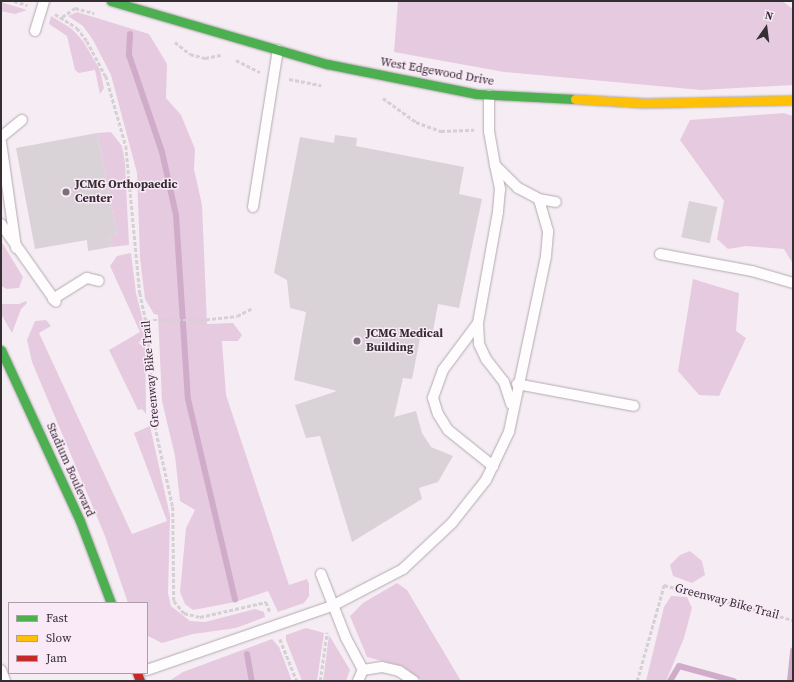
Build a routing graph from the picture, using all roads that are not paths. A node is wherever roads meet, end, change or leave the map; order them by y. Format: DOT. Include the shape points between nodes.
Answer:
graph roads {
  1 [pos="44,1"];
  2 [pos="111,1"];
  3 [pos="35,31"];
  4 [pos="278,50"];
  5 [pos="489,95"];
  6 [pos="793,100"];
  7 [pos="22,120"];
  8 [pos="1,137"];
  9 [pos="1,142"];
  10 [pos="495,165"];
  11 [pos="539,199"];
  12 [pos="556,202"];
  13 [pos="253,207"];
  14 [pos="1,224"];
  15 [pos="16,248"];
  16 [pos="660,254"];
  17 [pos="99,281"];
  18 [pos="793,283"];
  19 [pos="478,322"];
  20 [pos="1,350"];
  21 [pos="517,384"];
  22 [pos="634,406"];
  23 [pos="512,410"];
  24 [pos="493,466"];
  25 [pos="321,574"];
  26 [pos="111,602"];
  27 [pos="332,606"];
  28 [pos="1,670"];
  29 [pos="363,670"];
  30 [pos="148,671"];
  31 [pos="5,681"];
  32 [pos="358,681"];
  33 [pos="414,681"];
  1 -- 3 [label="lane"];
  2 -- 4 [label="street, West Edgewood Drive"];
  4 -- 5 [label="street, West Edgewood Drive" via="327,64"];
  4 -- 13 [label="lane"];
  5 -- 6 [label="street, West Edgewood Drive" via="645,103"];
  5 -- 10 [label="lane" via="489,132"];
  7 -- 8 [label="lane"];
  9 -- 15 [label="lane"];
  10 -- 11 [label="lane" via="518,188"];
  10 -- 19 [label="lane" via="500,189 498,212"];
  11 -- 12 [label="lane"];
  11 -- 21 [label="lane" via="548,231 546,256"];
  14 -- 15 [label="lane"];
  15 -- 17 [label="lane" via="55,301 87,278"];
  16 -- 18 [label="lane" via="752,271"];
  19 -- 23 [label="lane" via="479,344 486,359 504,382"];
  19 -- 24 [label="lane" via="443,370 433,398 438,414 448,430"];
  20 -- 26 [label="street, Stadium Boulevard" via="80,521"];
  21 -- 22 [label="lane"];
  21 -- 23 [label="lane"];
  23 -- 24 [label="lane" via="509,432"];
  24 -- 27 [label="lane" via="486,480 452,523 405,568"];
  25 -- 27 [label="lane"];
  27 -- 29 [label="lane"];
  27 -- 30 [label="lane"];
  28 -- 31 [label="lane"];
  29 -- 32 [label="lane"];
  29 -- 33 [label="lane" via="382,667 399,671"];
}
